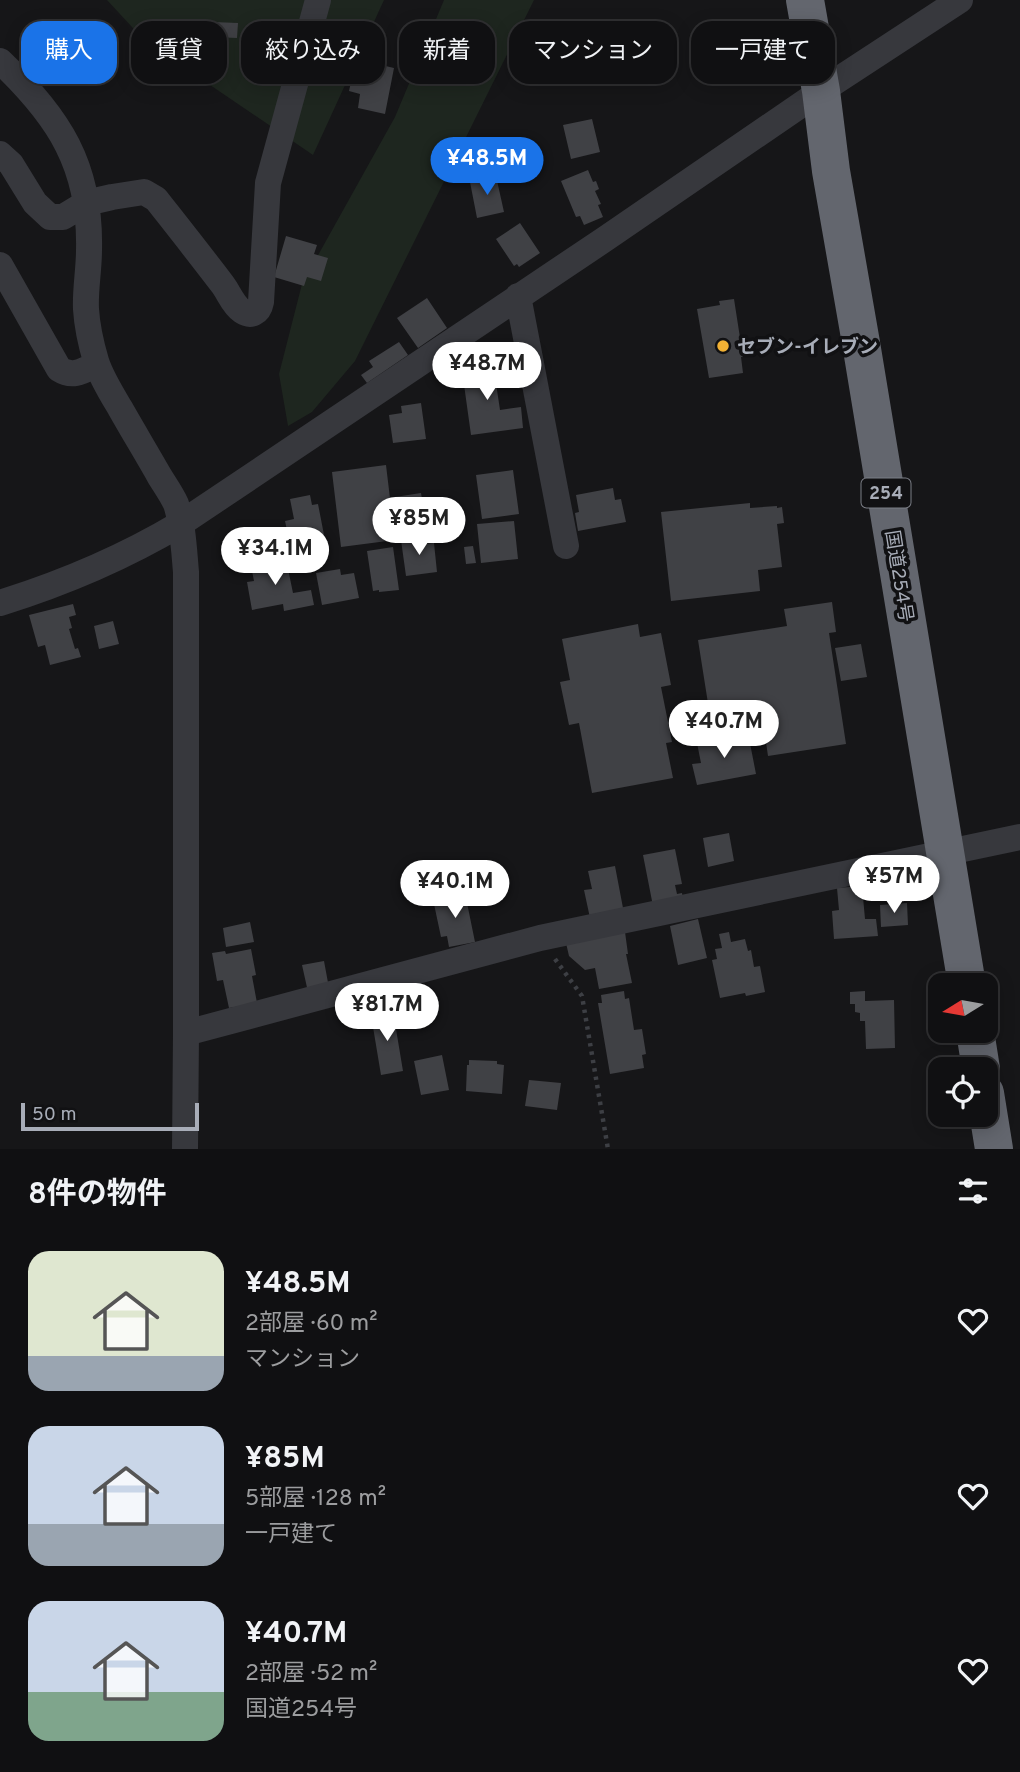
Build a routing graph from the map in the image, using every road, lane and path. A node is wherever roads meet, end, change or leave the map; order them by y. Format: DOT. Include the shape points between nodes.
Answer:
graph roads {
  1 [pos="318,0"];
  2 [pos="805,0"];
  3 [pos="960,0"];
  4 [pos="0,61"];
  5 [pos="821,91"];
  6 [pos="0,154"];
  7 [pos="86,203"];
  8 [pos="0,265"];
  9 [pos="518,296"];
  10 [pos="97,364"];
  11 [pos="180,524"];
  12 [pos="566,546"];
  13 [pos="0,603"];
  14 [pos="1020,837"];
  15 [pos="945,852"];
  16 [pos="540,938"];
  17 [pos="965,973"];
  18 [pos="186,1033"];
  19 [pos="991,1127"];
  20 [pos="185,1149"];
  21 [pos="608,1149"];
  22 [pos="995,1149"];
  1 -- 7 [label="street" via="268,183 259,310 249,314 238,307 156,199 144,192"];
  2 -- 5 [label="highway, 国道254号 / 254"];
  3 -- 5 [label="street"];
  4 -- 7 [label="street" via="54,120 79,172"];
  5 -- 9 [label="street"];
  5 -- 15 [label="highway, 国道254号 / 254"];
  6 -- 7 [label="street" via="50,217 63,217"];
  7 -- 10 [label="street" via="86,308"];
  8 -- 10 [label="street" via="59,369 77,374"];
  9 -- 11 [label="street"];
  9 -- 12 [label="street"];
  10 -- 11 [label="street" via="175,503"];
  11 -- 13 [label="street" via="86,573"];
  11 -- 18 [label="street" via="186,586"];
  14 -- 15 [label="street"];
  15 -- 16 [label="street"];
  15 -- 17 [label="highway, 国道254号 / 254"];
  16 -- 18 [label="street"];
  16 -- 21 [label="path" via="582,996"];
  18 -- 20 [label="street"];
  19 -- 22 [label="highway"];
}
